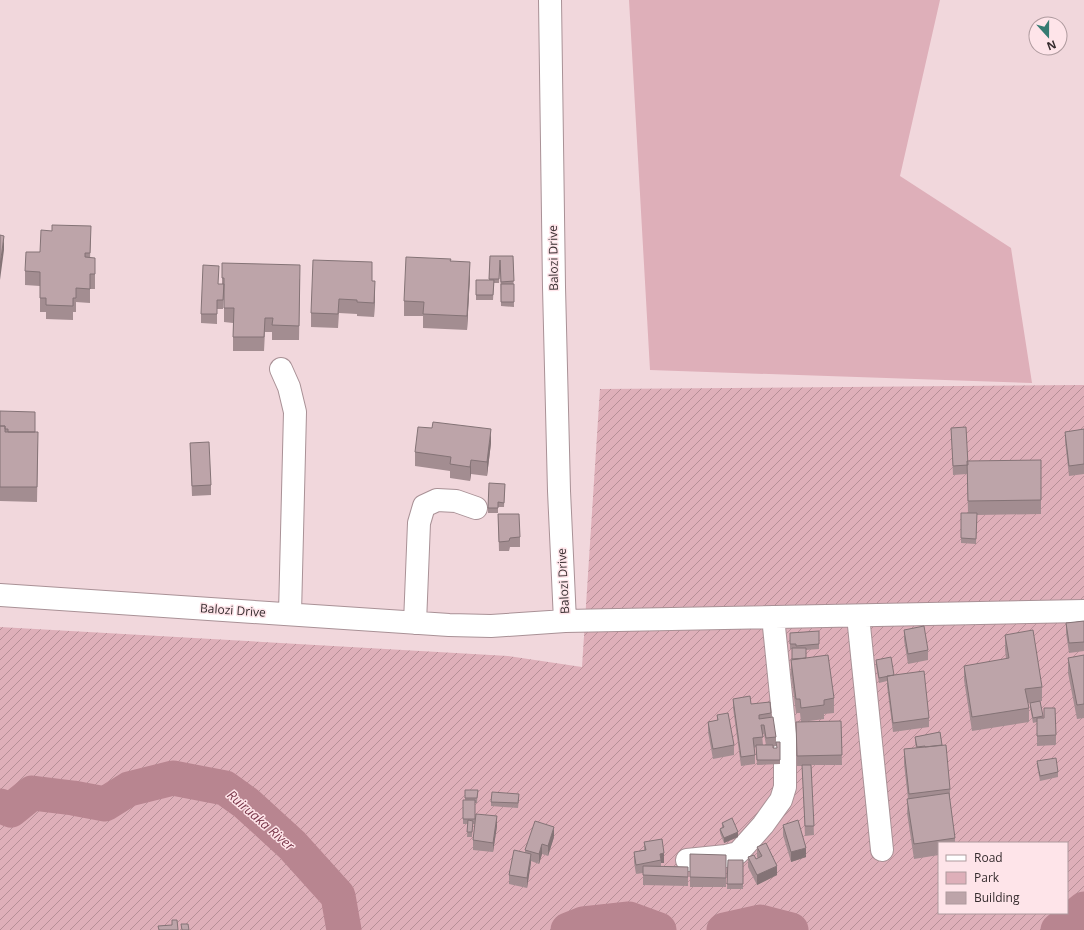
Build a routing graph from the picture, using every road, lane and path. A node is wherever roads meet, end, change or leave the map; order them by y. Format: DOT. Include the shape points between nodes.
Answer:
graph roads {
  1 [pos="550,0"];
  2 [pos="281,369"];
  3 [pos="476,508"];
  4 [pos="0,595"];
  5 [pos="1084,611"];
  6 [pos="290,614"];
  7 [pos="858,616"];
  8 [pos="773,617"];
  9 [pos="565,621"];
  10 [pos="415,623"];
  11 [pos="882,850"];
  12 [pos="687,860"];
  1 -- 9 [label="street, Balozi Drive" via="554,287"];
  2 -- 6 [label="street" via="289,387 295,412"];
  3 -- 10 [label="street" via="437,500 424,506 419,523"];
  4 -- 6 [label="street, Balozi Drive"];
  5 -- 7 [label="street"];
  6 -- 10 [label="street, Balozi Drive"];
  7 -- 8 [label="street"];
  7 -- 11 [label="street"];
  8 -- 9 [label="street"];
  8 -- 12 [label="street" via="785,734 785,787 782,800 738,853"];
  9 -- 10 [label="street, Balozi Drive" via="491,626"];
}
